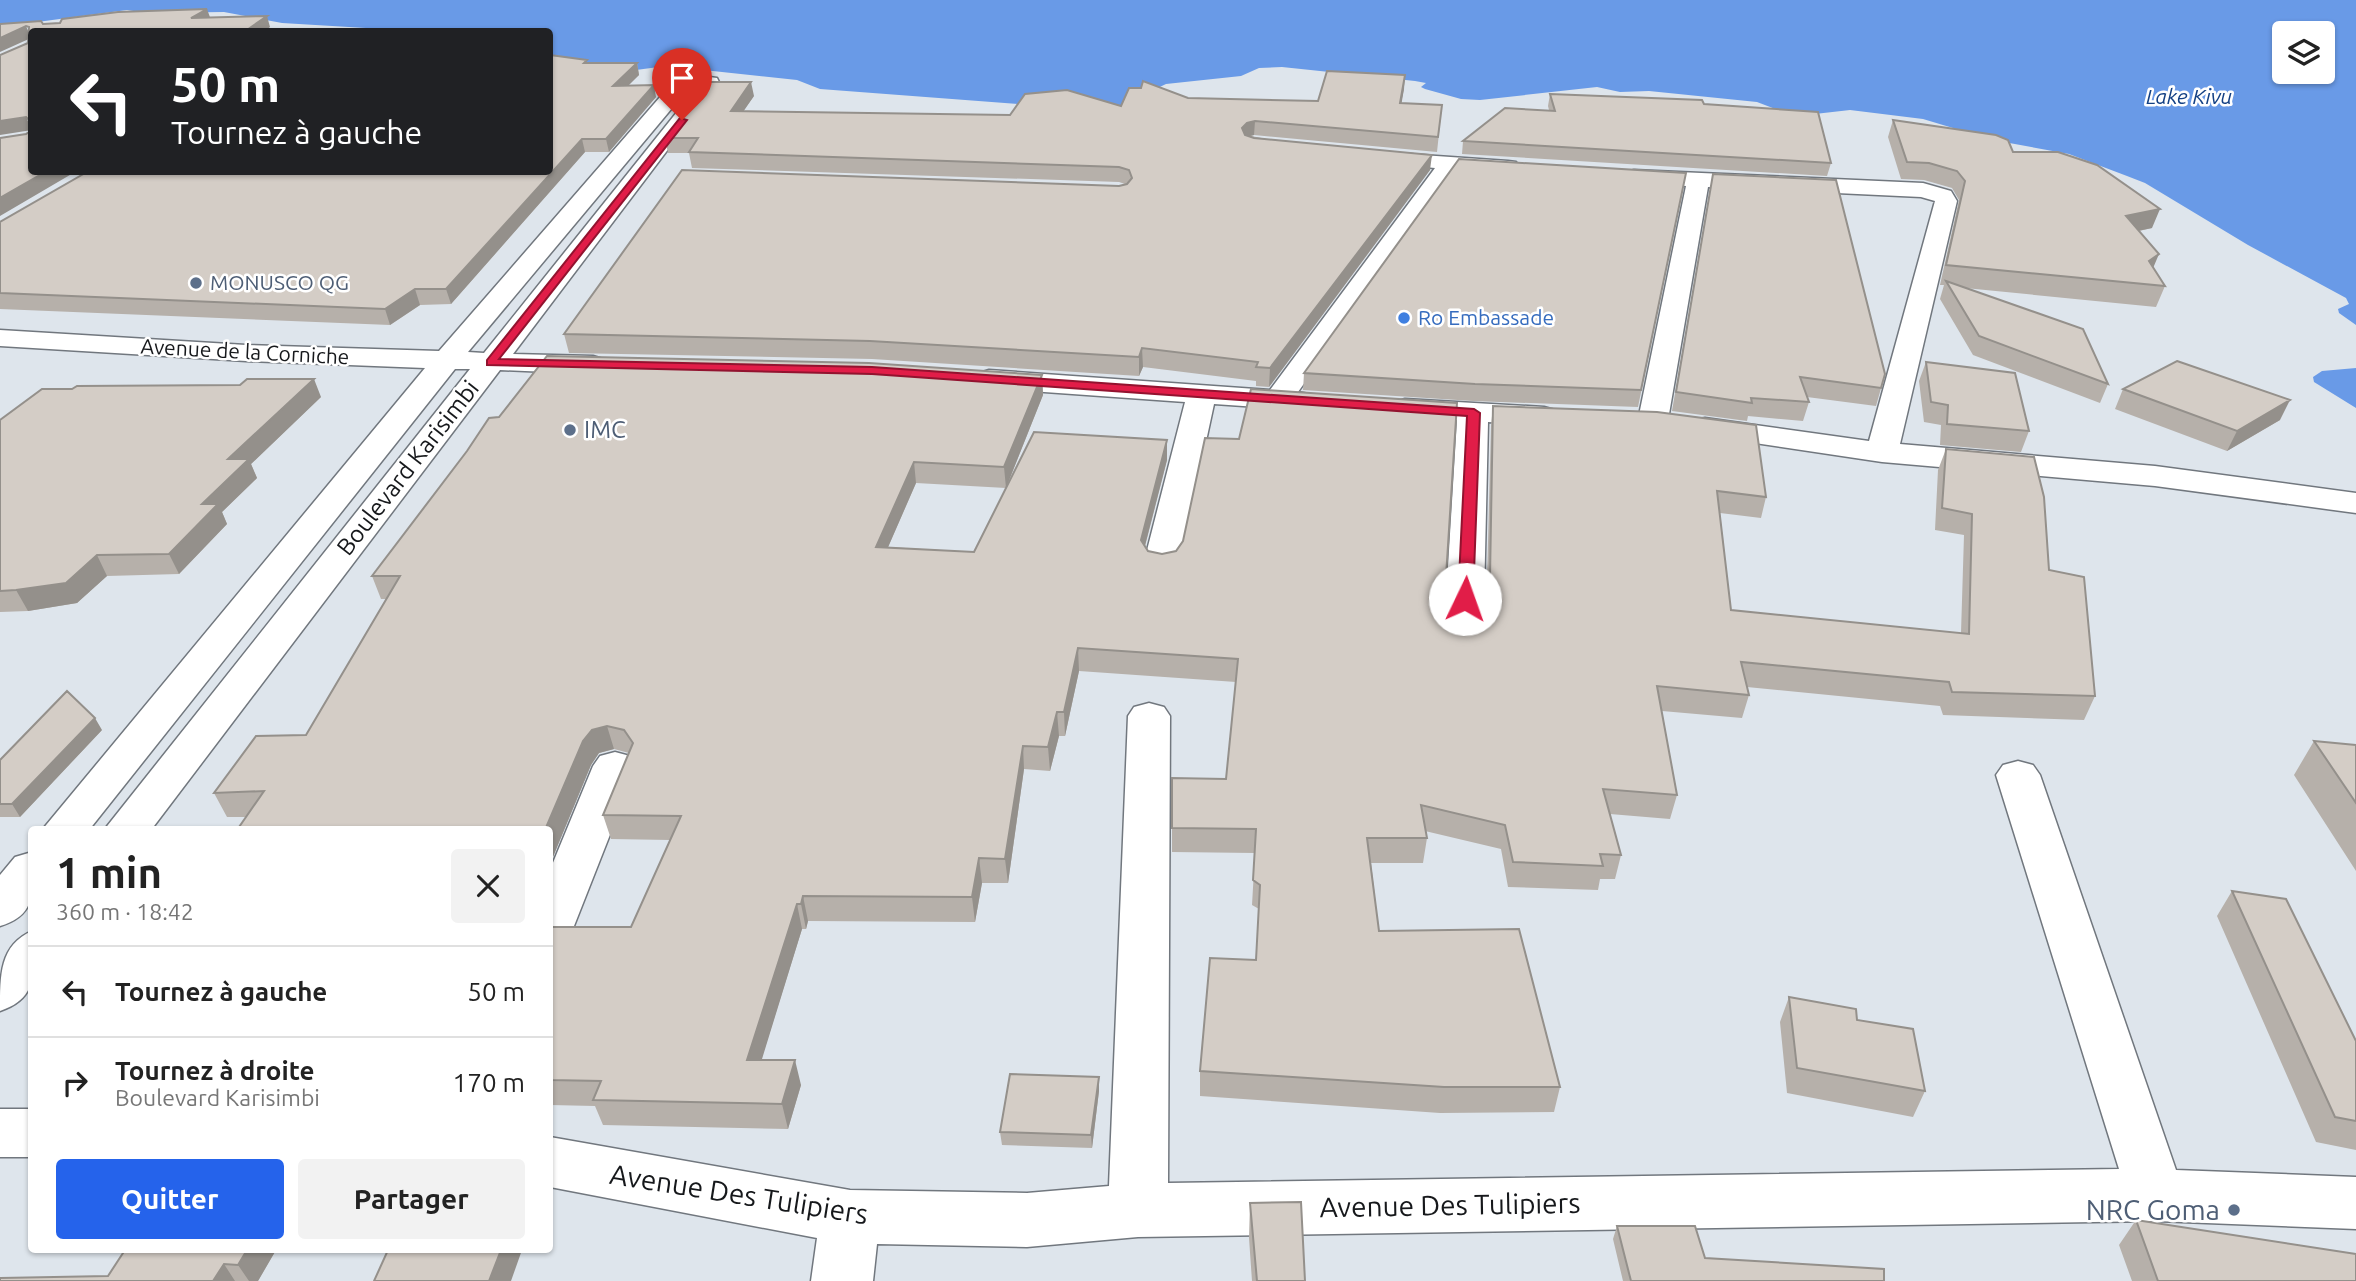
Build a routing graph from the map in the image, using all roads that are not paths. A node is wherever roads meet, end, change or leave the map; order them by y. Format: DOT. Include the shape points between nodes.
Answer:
graph roads {
  1 [pos="1354,156"];
  2 [pos="1450,163"];
  3 [pos="1535,170"];
  4 [pos="639,175"];
  5 [pos="667,176"];
  6 [pos="1615,176"];
  7 [pos="1698,180"];
  8 [pos="0,338"];
  9 [pos="446,360"];
  10 [pos="491,362"];
  11 [pos="627,365"];
  12 [pos="955,376"];
  13 [pos="1202,393"];
  14 [pos="1278,399"];
  15 [pos="1334,403"];
  16 [pos="1376,406"];
  17 [pos="1474,413"];
  18 [pos="1575,417"];
  19 [pos="1882,452"];
  20 [pos="2356,503"];
  21 [pos="1162,562"];
  22 [pos="1465,599"];
  23 [pos="1149,716"];
  24 [pos="615,766"];
  25 [pos="2018,775"];
  26 [pos="67,826"];
  27 [pos="129,826"];
  28 [pos="28,874"];
  29 [pos="0,908"];
  30 [pos="553,919"];
  31 [pos="28,955"];
  32 [pos="0,991"];
  33 [pos="0,1133"];
  34 [pos="28,1133"];
  35 [pos="553,1163"];
  36 [pos="2156,1195"];
  37 [pos="2356,1203"];
  38 [pos="1138,1210"];
  39 [pos="850,1217"];
  40 [pos="842,1281"];
  1 -- 2 [label="street"];
  2 -- 3 [label="street"];
  2 -- 14 [label="street"];
  4 -- 5 [label="street"];
  4 -- 9 [label="street, Boulevard Karisimbi" via="711,83 701,80 681,85"];
  4 -- 10 [label="street, Boulevard Karisimbi"];
  6 -- 7 [label="street"];
  7 -- 19 [label="street" via="1640,420"];
  7 -- 19 [label="street" via="1923,190 1943,196 1946,201"];
  8 -- 9 [label="street, Avenue de la Corniche"];
  9 -- 10 [label="street, Avenue de la Corniche"];
  9 -- 26 [label="street"];
  10 -- 11 [label="street, Avenue de la Corniche"];
  10 -- 27 [label="street, Boulevard Karisimbi"];
  12 -- 13 [label="street"];
  13 -- 14 [label="street"];
  13 -- 21 [label="street"];
  14 -- 15 [label="street"];
  16 -- 17 [label="street"];
  17 -- 18 [label="street"];
  17 -- 22 [label="street"];
  19 -- 20 [label="street" via="2155,476"];
  23 -- 38 [label="street"];
  24 -- 30 [label="street"];
  25 -- 36 [label="street"];
  28 -- 29 [label="street"];
  31 -- 32 [label="street"];
  33 -- 34 [label="street"];
  35 -- 39 [label="street, Avenue Des Tulipiers"];
  36 -- 37 [label="street, Avenue Des Tulipiers"];
  36 -- 38 [label="street, Avenue Des Tulipiers"];
  38 -- 39 [label="street, Avenue Des Tulipiers" via="1027,1220"];
  39 -- 40 [label="street"];
}
